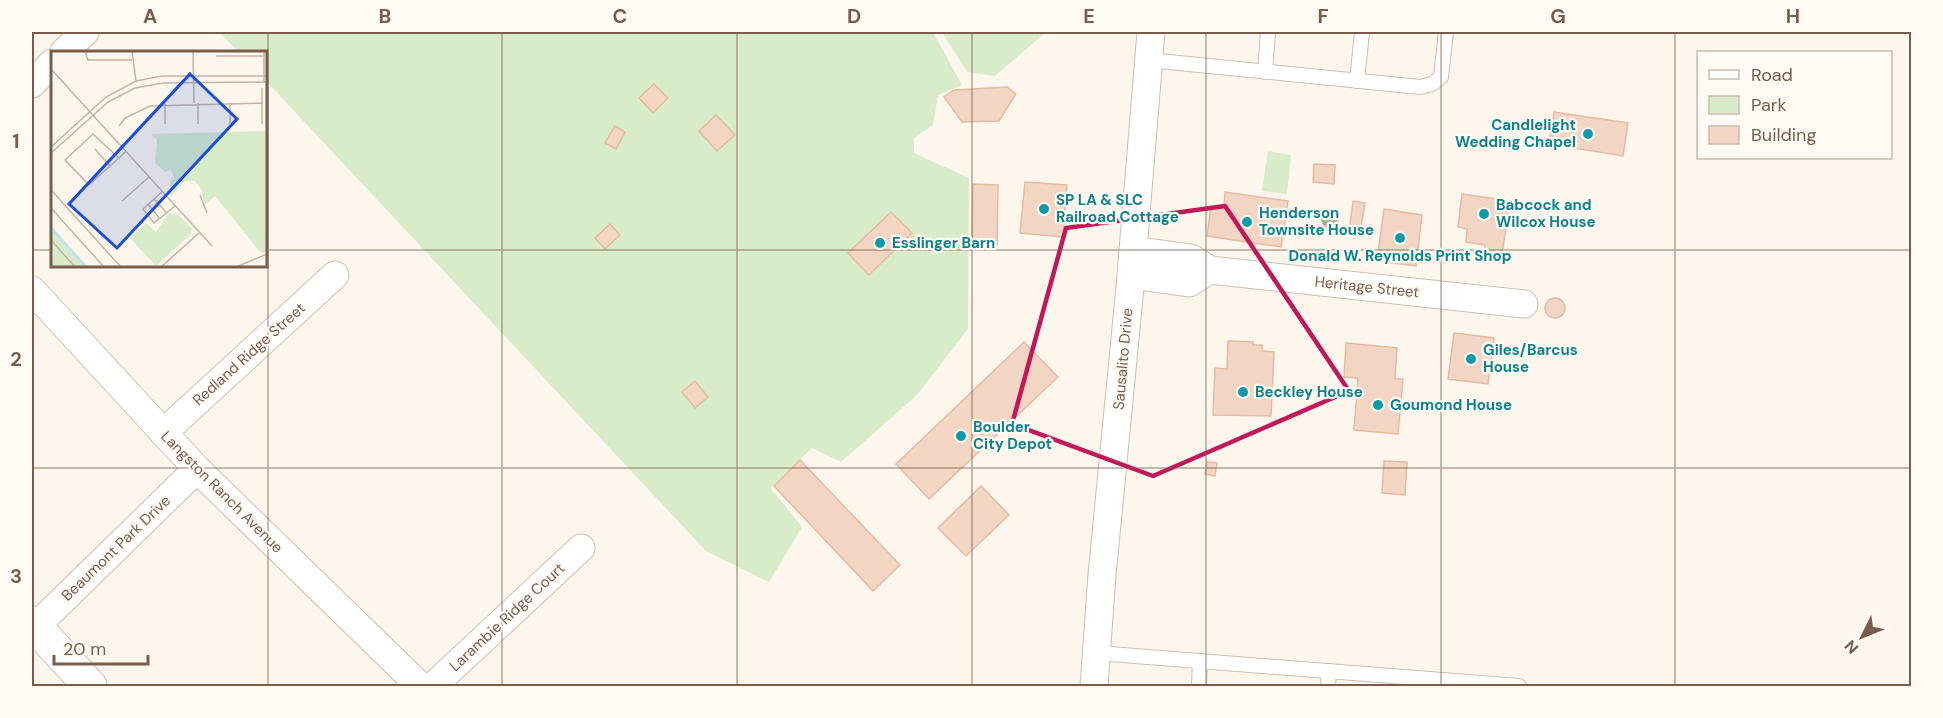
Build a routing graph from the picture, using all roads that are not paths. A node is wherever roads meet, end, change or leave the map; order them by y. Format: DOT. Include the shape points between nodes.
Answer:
graph roads {
  1 [pos="85,32"];
  2 [pos="1151,32"];
  3 [pos="1268,32"];
  4 [pos="1362,32"];
  5 [pos="1446,32"];
  6 [pos="65,51"];
  7 [pos="1149,60"];
  8 [pos="51,64"];
  9 [pos="1265,72"];
  10 [pos="1357,81"];
  11 [pos="32,84"];
  12 [pos="1132,262"];
  13 [pos="336,275"];
  14 [pos="32,290"];
  15 [pos="1524,304"];
  16 [pos="163,433"];
  17 [pos="197,469"];
  18 [pos="582,548"];
  19 [pos="33,627"];
  20 [pos="1097,653"];
  21 [pos="1200,661"];
  22 [pos="1329,671"];
  23 [pos="90,687"];
  24 [pos="420,687"];
  25 [pos="434,687"];
  26 [pos="1095,687"];
  27 [pos="1199,687"];
  28 [pos="1328,687"];
  29 [pos="1519,687"];
  1 -- 6 [label="street"];
  2 -- 7 [label="street, Sausalito Drive"];
  3 -- 9 [label="lane"];
  4 -- 10 [label="lane"];
  5 -- 10 [label="lane" via="1441,77 1432,84 1420,87"];
  7 -- 9 [label="lane"];
  7 -- 12 [label="street, Sausalito Drive"];
  8 -- 11 [label="street"];
  9 -- 10 [label="lane"];
  12 -- 15 [label="street, Heritage Street" via="1189,283 1210,270"];
  12 -- 20 [label="street, Sausalito Drive"];
  13 -- 16 [label="street, Redland Ridge Street"];
  14 -- 16 [label="street, Langston Ranch Avenue"];
  16 -- 17 [label="street, Langston Ranch Avenue"];
  17 -- 19 [label="street, Beaumont Park Drive"];
  17 -- 24 [label="street, Langston Ranch Avenue"];
  18 -- 25 [label="street, Larambie Ridge Court"];
  19 -- 23 [label="street"];
  20 -- 21 [label="lane"];
  20 -- 26 [label="street, Sausalito Drive"];
  21 -- 22 [label="lane"];
  21 -- 27 [label="lane"];
  22 -- 28 [label="lane"];
  22 -- 29 [label="lane"];
}
